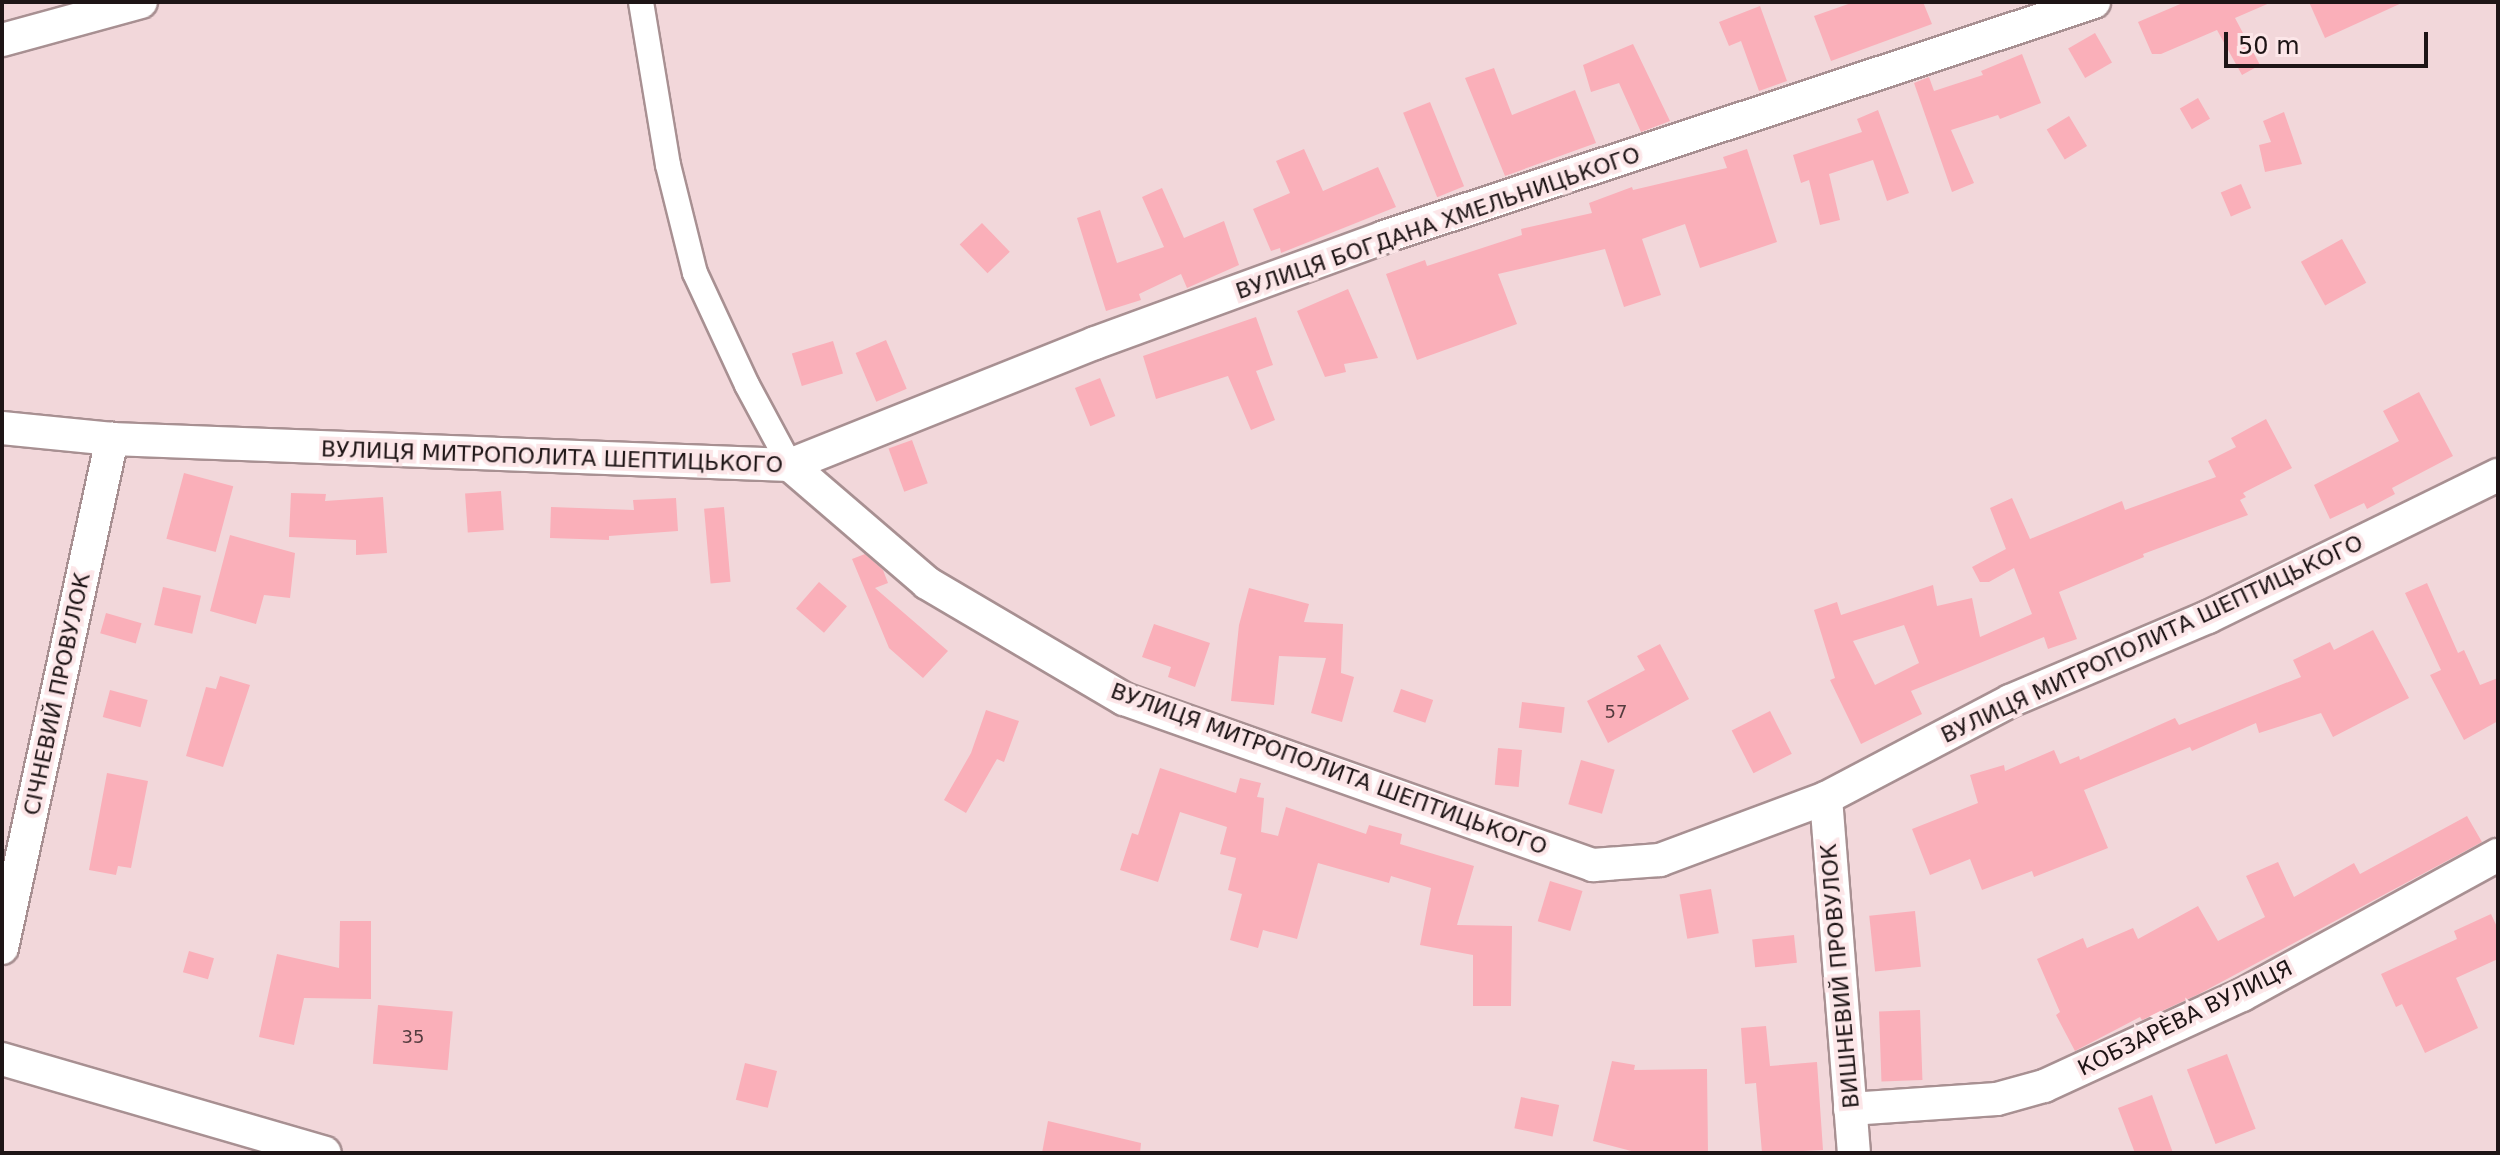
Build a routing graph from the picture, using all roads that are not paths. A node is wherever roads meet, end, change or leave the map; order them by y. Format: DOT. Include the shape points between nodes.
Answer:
graph roads {
  1 [pos="141,2"];
  2 [pos="641,2"];
  3 [pos="2094,2"];
  4 [pos="2,40"];
  5 [pos="2,428"];
  6 [pos="112,439"];
  7 [pos="790,465"];
  8 [pos="2497,479"];
  9 [pos="1826,798"];
  10 [pos="2498,855"];
  11 [pos="2,948"];
  12 [pos="2,1059"];
  13 [pos="1850,1109"];
  14 [pos="325,1153"];
  15 [pos="1854,1153"];
  1 -- 4 [label="street"];
  2 -- 7 [label="street" via="668,165 695,273"];
  3 -- 7 [label="street, ВУЛИЦЯ БОГДАНА ХМЕЛЬНИЦЬКОГО" via="1384,237 1095,343"];
  5 -- 6 [label="street, ВУЛИЦЯ МИТРОПОЛИТА ШЕПТИЦЬКОГО"];
  6 -- 7 [label="street, ВУЛИЦЯ МИТРОПОЛИТА ШЕПТИЦЬКОГО"];
  6 -- 11 [label="street, СІЧНЕВИЙ ПРОВУЛОК"];
  7 -- 9 [label="street, ВУЛИЦЯ МИТРОПОЛИТА ШЕПТИЦЬКОГО" via="927,583 1124,699 1593,865 1660,860"];
  8 -- 9 [label="street, ВУЛИЦЯ МИТРОПОЛИТА ШЕПТИЦЬКОГО" via="2208,617 2010,701"];
  9 -- 13 [label="street, ВИШНЕВИЙ ПРОВУЛОК"];
  10 -- 13 [label="street, КОБЗАРÈВА ВУЛИЦЯ" via="2242,995 2044,1086 1997,1099"];
  12 -- 14 [label="street"];
  13 -- 15 [label="street, ВИШНЕВИЙ ПРОВУЛОК"];
}
